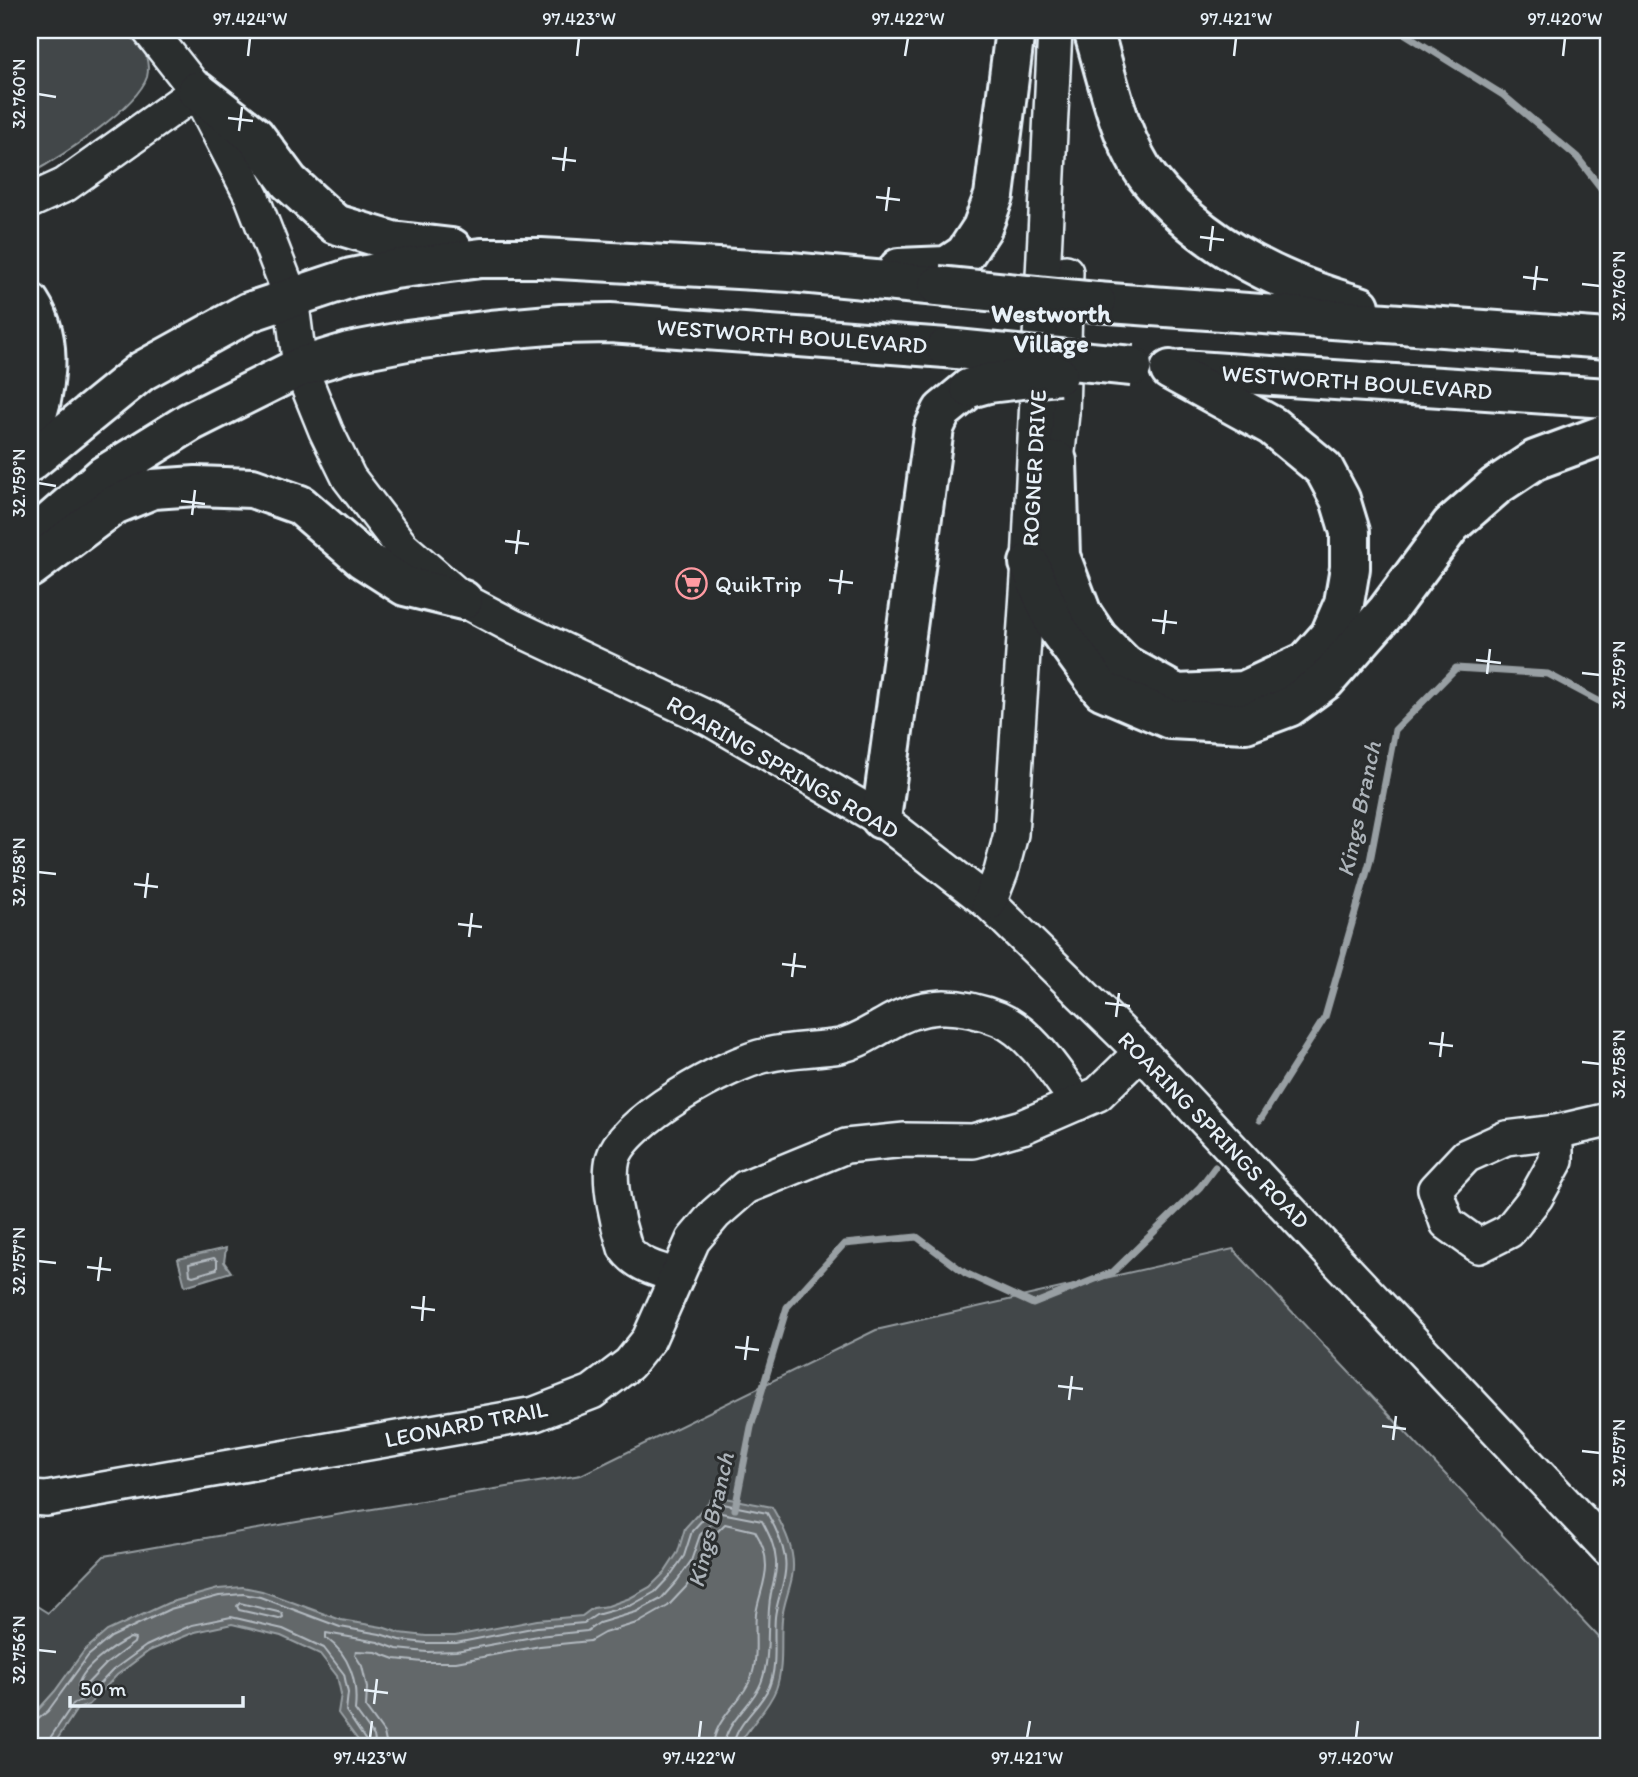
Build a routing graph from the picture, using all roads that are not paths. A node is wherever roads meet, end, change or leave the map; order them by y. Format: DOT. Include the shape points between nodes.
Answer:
graph roads {
  1 [pos="149,30"];
  2 [pos="1015,30"];
  3 [pos="1055,30"];
  4 [pos="1073,30"];
  5 [pos="1093,30"];
  6 [pos="197,91"];
  7 [pos="30,201"];
  8 [pos="541,258"];
  9 [pos="616,262"];
  10 [pos="790,272"];
  11 [pos="290,297"];
  12 [pos="30,303"];
  13 [pos="610,323"];
  14 [pos="1429,325"];
  15 [pos="1608,339"];
  16 [pos="1132,366"];
  17 [pos="300,367"];
  18 [pos="1170,370"];
  19 [pos="1608,398"];
  20 [pos="1608,433"];
  21 [pos="30,435"];
  22 [pos="30,461"];
  23 [pos="1057,461"];
  24 [pos="30,540"];
  25 [pos="1030,564"];
  26 [pos="30,568"];
  27 [pos="463,600"];
  28 [pos="881,819"];
  29 [pos="989,903"];
  30 [pos="1141,1052"];
  31 [pos="1078,1103"];
  32 [pos="1608,1121"];
  33 [pos="1556,1132"];
  34 [pos="677,1276"];
  35 [pos="30,1498"];
  36 [pos="1608,1549"];
  1 -- 6 [label="street, ROARING SPRINGS ROAD"];
  2 -- 10 [label="main road" via="994,196 982,228 965,254 947,266"];
  3 -- 25 [label="street, ROGNER DRIVE"];
  4 -- 23 [label="street, ROGNER DRIVE"];
  5 -- 14 [label="main road" via="1132,147 1149,178 1202,233 1253,264 1324,296"];
  6 -- 7 [label="street" via="65,185"];
  6 -- 8 [label="main road" via="255,136 289,182 335,224 392,240"];
  6 -- 11 [label="street, ROARING SPRINGS ROAD" via="252,197"];
  8 -- 9 [label="main road"];
  8 -- 11 [label="main road" via="481,258 395,269"];
  9 -- 10 [label="main road"];
  9 -- 13 [label="main road"];
  10 -- 14 [label="main road, bridge" via="1096,302"];
  11 -- 17 [label="street, ROARING SPRINGS ROAD"];
  11 -- 22 [label="main road" via="249,312 142,371"];
  12 -- 21 [label="main road" via="41,327 47,367"];
  13 -- 16 [label="main road, WESTWORTH BOULEVARD, bridge"];
  13 -- 17 [label="main road, WESTWORTH BOULEVARD" via="407,341"];
  14 -- 15 [label="main road"];
  16 -- 18 [label="main road, WESTWORTH BOULEVARD"];
  16 -- 28 [label="main road, bridge" via="988,383 970,388 942,411 934,429"];
  17 -- 24 [label="main road, WESTWORTH BOULEVARD" via="190,422 103,476"];
  17 -- 27 [label="street, ROARING SPRINGS ROAD" via="349,478 402,547"];
  18 -- 19 [label="main road, WESTWORTH BOULEVARD"];
  18 -- 23 [label="main road" via="1272,426 1324,469 1340,499 1350,532 1344,603 1330,635 1306,662 1244,691 1177,694 1125,665 1082,614 1060,556"];
  20 -- 25 [label="main road" via="1535,460 1496,486 1451,525 1387,611 1326,680 1289,706 1245,723 1170,719 1102,690 1056,627"];
  25 -- 29 [label="street, ROGNER DRIVE" via="1011,834"];
  26 -- 27 [label="main road" via="114,505 153,489 252,488 300,505 363,559 405,586"];
  27 -- 28 [label="street, ROARING SPRINGS ROAD" via="710,719"];
  28 -- 29 [label="street, ROARING SPRINGS ROAD"];
  29 -- 30 [label="street, ROARING SPRINGS ROAD"];
  30 -- 31 [label="street, LEONARD TRAIL" via="1098,1094"];
  30 -- 36 [label="street, ROARING SPRINGS ROAD"];
  31 -- 34 [label="street, LEONARD TRAIL" via="973,1141 905,1140 846,1146 797,1164 746,1187 715,1214 693,1240"];
  31 -- 34 [label="street" via="1038,1048 1001,1020 936,1006 912,1010 861,1040 765,1055 703,1080 670,1101 624,1141 612,1162 625,1248 643,1265"];
  32 -- 33 [label="street"];
  34 -- 35 [label="street, LEONARD TRAIL" via="649,1339 629,1364 592,1392 535,1414 46,1499"];
}
